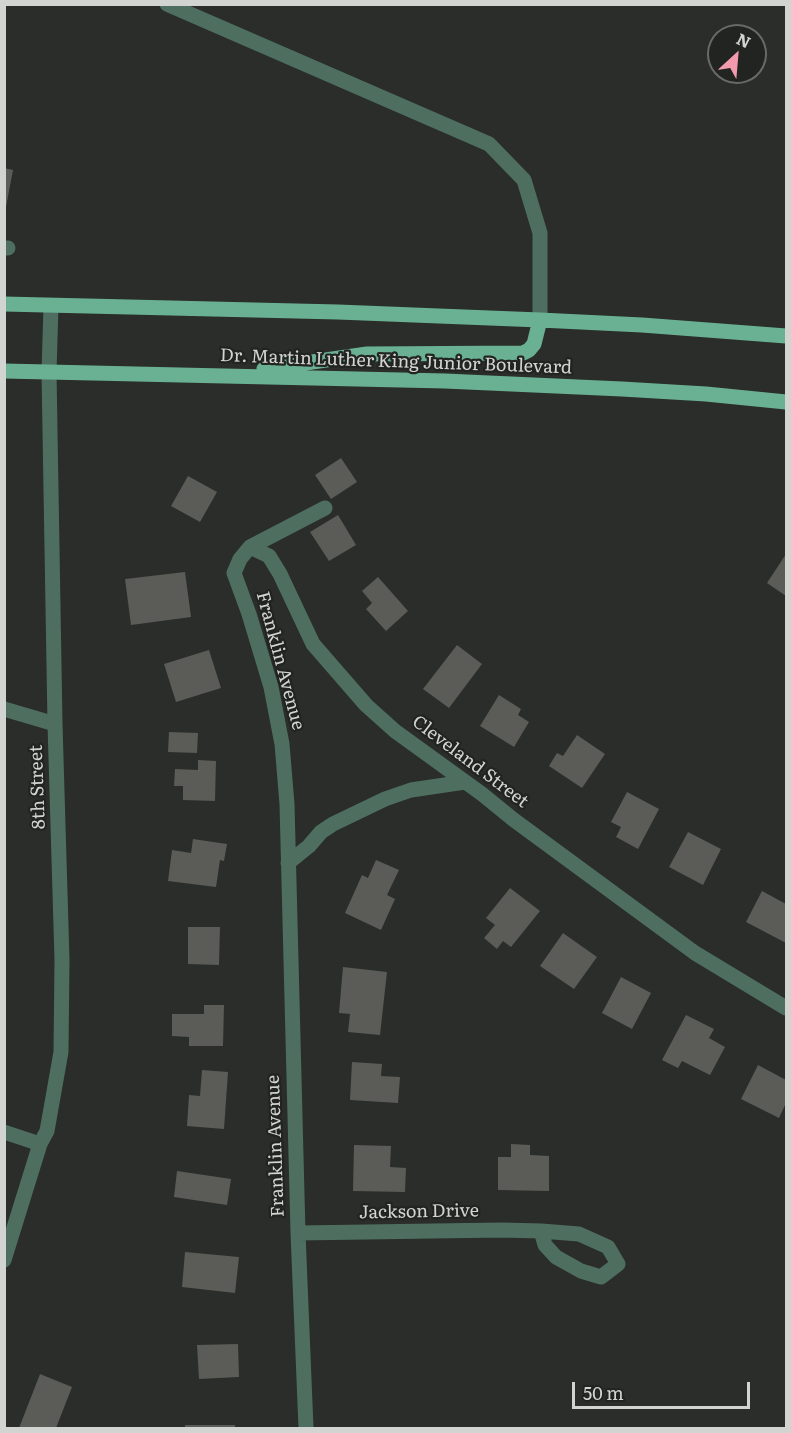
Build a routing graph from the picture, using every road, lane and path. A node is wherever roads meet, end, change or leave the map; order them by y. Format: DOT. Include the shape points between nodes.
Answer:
graph roads {
  1 [pos="167,4"];
  2 [pos="4,304"];
  3 [pos="51,306"];
  4 [pos="540,320"];
  5 [pos="786,336"];
  6 [pos="4,371"];
  7 [pos="49,372"];
  8 [pos="219,376"];
  9 [pos="786,402"];
  10 [pos="325,508"];
  11 [pos="250,547"];
  12 [pos="4,710"];
  13 [pos="55,724"];
  14 [pos="465,782"];
  15 [pos="288,863"];
  16 [pos="786,1008"];
  17 [pos="4,1132"];
  18 [pos="40,1144"];
  19 [pos="541,1231"];
  20 [pos="298,1233"];
  21 [pos="4,1260"];
  22 [pos="306,1428"];
  1 -- 4 [label="street" via="489,144 524,180 540,233"];
  2 -- 3 [label="main road"];
  3 -- 4 [label="main road"];
  3 -- 7 [label="street, 8th Street"];
  4 -- 5 [label="main road"];
  4 -- 8 [label="main road" via="534,344 523,353 367,354"];
  6 -- 7 [label="main road, Dr. Martin Luther King Junior Boulevard"];
  7 -- 8 [label="main road, Dr. Martin Luther King Junior Boulevard"];
  7 -- 13 [label="street, 8th Street"];
  8 -- 9 [label="main road, Dr. Martin Luther King Junior Boulevard" via="622,389"];
  10 -- 11 [label="street"];
  11 -- 14 [label="street, Cleveland Street" via="269,556 313,644 366,705"];
  11 -- 15 [label="street, Franklin Avenue" via="234,573 270,687 282,744"];
  12 -- 13 [label="street"];
  13 -- 18 [label="street, 8th Street" via="61,1052 47,1131"];
  14 -- 15 [label="street" via="411,790 386,799 333,824"];
  14 -- 16 [label="street, Cleveland Street" via="695,953"];
  15 -- 20 [label="street, Franklin Avenue"];
  17 -- 18 [label="street"];
  18 -- 21 [label="street, 8th Street"];
  19 -- 19 [label="street, Jackson Drive" via="579,1234 608,1247 618,1264 602,1277 581,1271 556,1257 545,1245"];
  19 -- 20 [label="street, Jackson Drive"];
  20 -- 22 [label="street, Franklin Avenue"];
}
